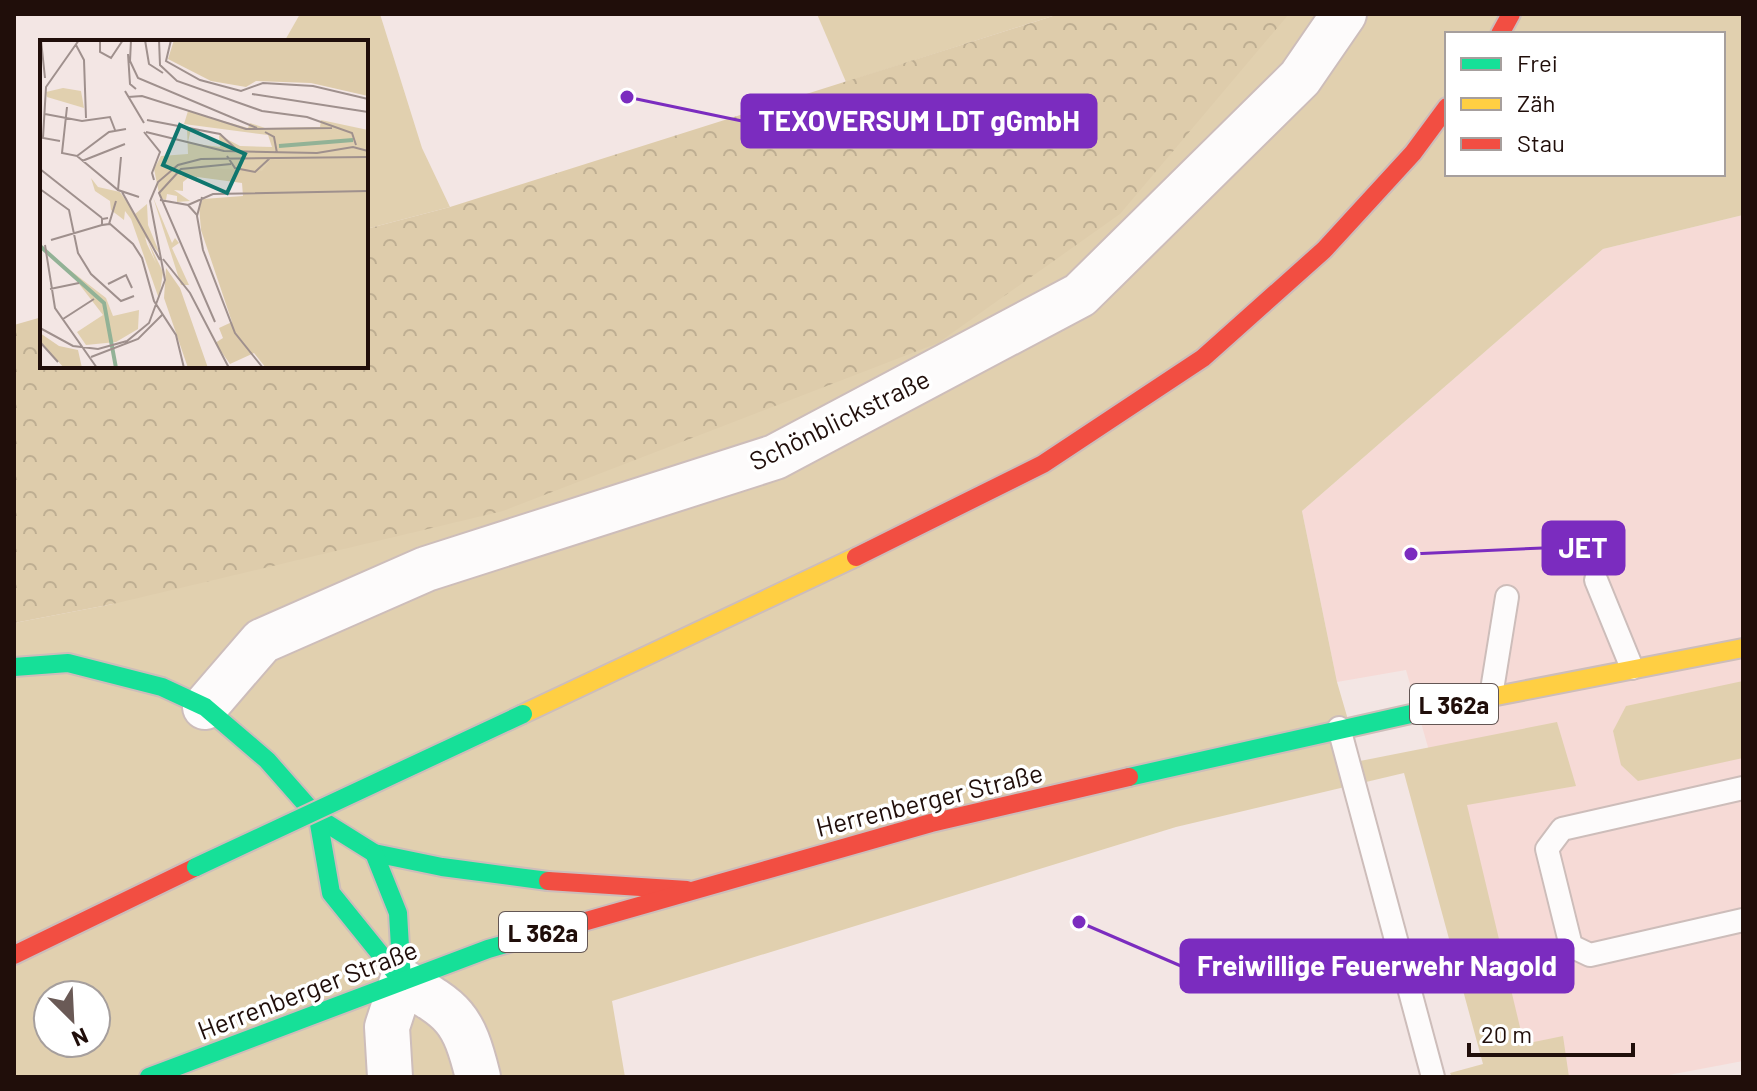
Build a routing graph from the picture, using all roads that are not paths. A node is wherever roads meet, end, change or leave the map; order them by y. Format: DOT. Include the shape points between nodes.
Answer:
graph roads {
  1 [pos="1344,14"];
  2 [pos="1511,14"];
  3 [pos="1501,32"];
  4 [pos="1445,110"];
  5 [pos="1596,580"];
  6 [pos="1507,597"];
  7 [pos="1743,648"];
  8 [pos="14,667"];
  9 [pos="1632,668"];
  10 [pos="1491,696"];
  11 [pos="205,707"];
  12 [pos="1339,728"];
  13 [pos="1743,788"];
  14 [pos="318,818"];
  15 [pos="374,853"];
  16 [pos="687,890"];
  17 [pos="1743,920"];
  18 [pos="14,955"];
  19 [pos="402,981"];
  20 [pos="149,1077"];
  21 [pos="390,1077"];
  22 [pos="478,1077"];
  23 [pos="1433,1077"];
  1 -- 11 [label="street, Schönblickstraße" via="1300,78 1080,295 775,457 426,569 262,641"];
  2 -- 3 [label="main road"];
  4 -- 18 [label="main road, bridge" via="1413,153 1324,250 1203,358 1043,464 927,524"];
  5 -- 9 [label="lane"];
  6 -- 10 [label="lane"];
  7 -- 9 [label="main road, Herrenberger Straße / L 362a"];
  8 -- 11 [label="main road" via="68,663 162,687"];
  9 -- 10 [label="main road, Herrenberger Straße / L 362a"];
  10 -- 12 [label="main road, Herrenberger Straße / L 362a"];
  11 -- 14 [label="main road" via="267,760"];
  12 -- 16 [label="main road, Herrenberger Straße / L 362a" via="931,823"];
  12 -- 23 [label="lane"];
  13 -- 17 [label="lane" via="1562,829 1547,849 1571,946 1590,955"];
  14 -- 15 [label="main road"];
  14 -- 19 [label="main road" via="331,893"];
  15 -- 16 [label="main road" via="557,882"];
  15 -- 19 [label="main road" via="398,913"];
  16 -- 19 [label="main road, Herrenberger Straße / L 362a" via="488,949"];
  19 -- 20 [label="main road, Herrenberger Straße / L 362a"];
  19 -- 21 [label="street" via="387,1027"];
  19 -- 22 [label="street" via="448,1007 469,1041"];
}
